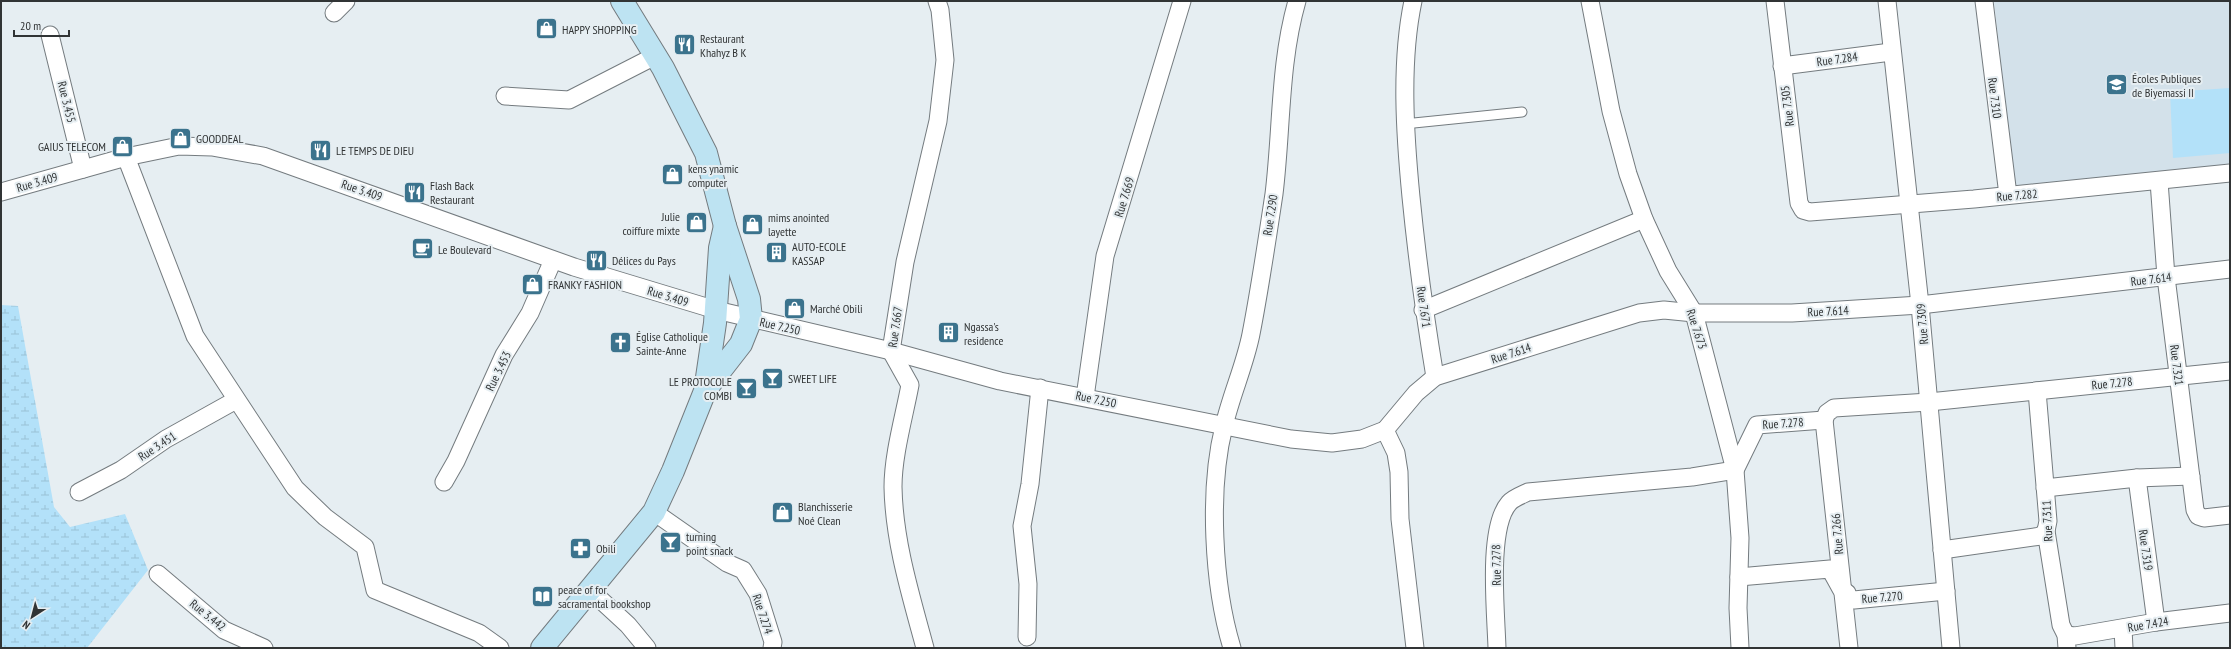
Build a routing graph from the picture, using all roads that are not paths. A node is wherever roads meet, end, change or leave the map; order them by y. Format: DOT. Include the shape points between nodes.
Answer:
graph roads {
  1 [pos="622,1"];
  2 [pos="937,1"];
  3 [pos="1182,1"];
  4 [pos="1297,1"];
  5 [pos="1413,1"];
  6 [pos="1590,1"];
  7 [pos="1775,1"];
  8 [pos="1886,1"];
  9 [pos="1984,1"];
  10 [pos="50,35"];
  11 [pos="1892,52"];
  12 [pos="655,56"];
  13 [pos="1782,66"];
  14 [pos="505,96"];
  15 [pos="1522,112"];
  16 [pos="1404,124"];
  17 [pos="126,157"];
  18 [pos="83,169"];
  19 [pos="2230,173"];
  20 [pos="2159,181"];
  21 [pos="1,192"];
  22 [pos="2008,195"];
  23 [pos="1910,203"];
  24 [pos="1803,210"];
  25 [pos="1644,219"];
  26 [pos="725,226"];
  27 [pos="553,260"];
  28 [pos="2230,269"];
  29 [pos="2166,277"];
  30 [pos="1920,305"];
  31 [pos="716,310"];
  32 [pos="1423,310"];
  33 [pos="1694,313"];
  34 [pos="751,319"];
  35 [pos="891,352"];
  36 [pos="2230,371"];
  37 [pos="2178,376"];
  38 [pos="1435,377"];
  39 [pos="1040,388"];
  40 [pos="705,390"];
  41 [pos="2037,391"];
  42 [pos="1085,397"];
  43 [pos="236,400"];
  44 [pos="1929,402"];
  45 [pos="1824,420"];
  46 [pos="1224,426"];
  47 [pos="1385,430"];
  48 [pos="1735,470"];
  49 [pos="2191,476"];
  50 [pos="2137,478"];
  51 [pos="444,482"];
  52 [pos="2045,488"];
  53 [pos="79,492"];
  54 [pos="654,512"];
  55 [pos="2230,515"];
  56 [pos="2046,531"];
  57 [pos="1942,550"];
  58 [pos="158,574"];
  59 [pos="1739,577"];
  60 [pos="1841,589"];
  61 [pos="590,590"];
  62 [pos="1946,591"];
  63 [pos="2230,613"];
  64 [pos="2156,622"];
  65 [pos="2123,629"];
  66 [pos="1027,637"];
  67 [pos="2067,641"];
  68 [pos="264,648"];
  69 [pos="500,648"];
  70 [pos="542,648"];
  71 [pos="647,648"];
  72 [pos="772,648"];
  73 [pos="925,648"];
  74 [pos="1232,648"];
  75 [pos="1415,648"];
  76 [pos="1496,648"];
  77 [pos="1740,648"];
  78 [pos="1849,648"];
  79 [pos="1951,648"];
  80 [pos="2124,648"];
  1 -- 12 [label="main road"];
  2 -- 35 [label="street, Rue 7.667" via="945,60 938,121 906,262"];
  3 -- 42 [label="street, Rue 7.669" via="1106,256"];
  4 -- 46 [label="street, Rue 7.290" via="1289,28 1274,193 1251,335"];
  5 -- 16 [label="street, Rue 7.671" via="1409,20"];
  6 -- 25 [label="street, Rue 7.673" via="1611,111 1628,174"];
  7 -- 13 [label="street, Rue 7.305"];
  8 -- 11 [label="street, Rue 7.309"];
  9 -- 22 [label="street, Rue 7.310"];
  10 -- 18 [label="street, Rue 3.455"];
  11 -- 13 [label="street, Rue 7.284"];
  11 -- 23 [label="street, Rue 7.309"];
  12 -- 14 [label="street" via="569,100"];
  12 -- 26 [label="main road" via="680,98 706,153"];
  13 -- 24 [label="street, Rue 7.305" via="1799,203"];
  15 -- 16 [label="lane"];
  16 -- 32 [label="street, Rue 7.671"];
  17 -- 18 [label="street, Rue 3.409"];
  17 -- 27 [label="street, Rue 3.409" via="179,146 212,147 263,156"];
  17 -- 43 [label="street" via="189,325"];
  18 -- 21 [label="street, Rue 3.409"];
  19 -- 20 [label="street, Rue 7.282"];
  20 -- 22 [label="street, Rue 7.282"];
  20 -- 29 [label="street, Rue 7.321"];
  22 -- 23 [label="street, Rue 7.282"];
  23 -- 24 [label="street, Rue 7.282" via="1810,212"];
  23 -- 30 [label="street, Rue 7.309"];
  25 -- 32 [label="street"];
  25 -- 33 [label="street, Rue 7.673" via="1668,271"];
  26 -- 31 [label="main road" via="720,248"];
  26 -- 34 [label="main road" via="749,299"];
  27 -- 31 [label="street, Rue 3.409"];
  27 -- 51 [label="street, Rue 3.453" via="530,313 504,355"];
  28 -- 29 [label="street, Rue 7.614"];
  29 -- 30 [label="street, Rue 7.614"];
  29 -- 37 [label="street, Rue 7.321"];
  30 -- 33 [label="street, Rue 7.614" via="1792,313"];
  30 -- 44 [label="street, Rue 7.309"];
  31 -- 34 [label="street, Rue 3.409"];
  31 -- 40 [label="main road"];
  32 -- 38 [label="street, Rue 7.671"];
  33 -- 38 [label="street, Rue 7.614" via="1664,310 1638,313"];
  33 -- 48 [label="street, Rue 7.673"];
  34 -- 35 [label="street, Rue 7.250"];
  34 -- 40 [label="main road" via="741,344"];
  35 -- 39 [label="street, Rue 7.250" via="1000,381"];
  35 -- 73 [label="street, Rue 7.667" via="910,385 893,486 905,574"];
  36 -- 37 [label="street, Rue 7.278"];
  37 -- 41 [label="street, Rue 7.278"];
  37 -- 49 [label="street, Rue 7.321"];
  38 -- 47 [label="street" via="1416,393"];
  39 -- 42 [label="street, Rue 7.250"];
  39 -- 66 [label="street" via="1030,484 1022,526 1028,584"];
  40 -- 54 [label="main road" via="691,430"];
  41 -- 44 [label="street, Rue 7.278"];
  41 -- 52 [label="street, Rue 7.311"];
  42 -- 46 [label="street, Rue 7.250"];
  43 -- 53 [label="street, Rue 3.451" via="166,438 121,470"];
  43 -- 69 [label="street" via="295,488 325,517 365,547 375,590 479,633"];
  44 -- 45 [label="street, Rue 7.278" via="1834,408"];
  44 -- 57 [label="street, Rue 7.309"];
  45 -- 48 [label="street, Rue 7.278" via="1756,425"];
  45 -- 60 [label="street, Rue 7.266"];
  46 -- 47 [label="street" via="1291,439 1332,443 1362,439"];
  46 -- 74 [label="street" via="1215,479 1215,532 1223,612"];
  47 -- 75 [label="street" via="1396,453 1399,472 1400,520"];
  48 -- 59 [label="street, Rue 7.673" via="1740,538"];
  48 -- 76 [label="street, Rue 7.278" via="1692,477 1528,492 1510,502 1501,518 1496,537"];
  49 -- 50 [label="street"];
  49 -- 55 [label="street, Rue 7.321" via="2198,516 2204,518"];
  50 -- 52 [label="street"];
  50 -- 64 [label="street, Rue 7.319"];
  52 -- 56 [label="street, Rue 7.311" via="2048,520"];
  54 -- 61 [label="main road"];
  54 -- 72 [label="street, Rue 7.274" via="727,563 743,570 758,594 773,642"];
  56 -- 57 [label="street" via="2041,536"];
  56 -- 67 [label="street, Rue 7.311" via="2061,625"];
  57 -- 62 [label="street, Rue 7.309"];
  58 -- 68 [label="street, Rue 3.442" via="224,630"];
  59 -- 60 [label="street, Rue 7.270" via="1830,569"];
  59 -- 77 [label="street, Rue 7.673"];
  60 -- 62 [label="street, Rue 7.270" via="1854,600"];
  60 -- 78 [label="street, Rue 7.266"];
  61 -- 70 [label="main road"];
  61 -- 71 [label="street" via="628,625"];
  62 -- 79 [label="street, Rue 7.309"];
  63 -- 64 [label="street, Rue 7.424"];
  64 -- 65 [label="street, Rue 7.424"];
  65 -- 67 [label="street, Rue 7.424" via="2075,636"];
  65 -- 80 [label="street"];
}
